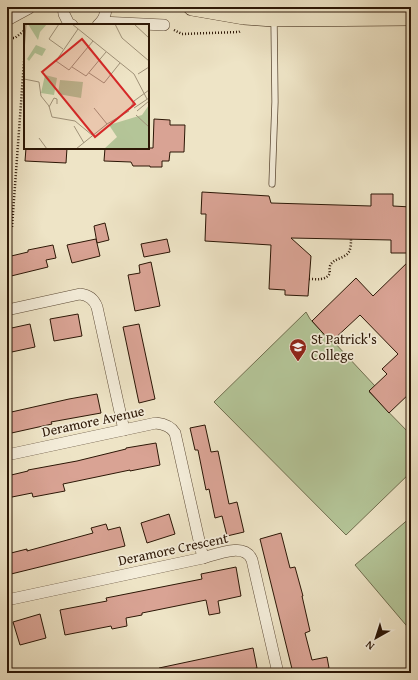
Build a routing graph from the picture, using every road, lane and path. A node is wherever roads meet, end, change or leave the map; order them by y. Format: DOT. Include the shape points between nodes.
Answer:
graph roads {
  1 [pos="29,7"];
  2 [pos="63,7"];
  3 [pos="106,7"];
  4 [pos="196,7"];
  5 [pos="14,14"];
  6 [pos="411,17"];
  7 [pos="274,18"];
  8 [pos="68,24"];
  9 [pos="100,24"];
  10 [pos="149,26"];
  11 [pos="164,26"];
  12 [pos="246,29"];
  13 [pos="24,31"];
  14 [pos="7,38"];
  15 [pos="24,62"];
  16 [pos="272,184"];
  17 [pos="12,227"];
  18 [pos="351,239"];
  19 [pos="309,278"];
  20 [pos="7,310"];
  21 [pos="124,430"];
  22 [pos="7,455"];
  23 [pos="203,558"];
  24 [pos="7,600"];
  25 [pos="278,673"];
  1 -- 5 [label="street"];
  2 -- 8 [label="street"];
  3 -- 9 [label="street"];
  4 -- 7 [label="main road" via="244,16"];
  6 -- 7 [label="main road"];
  7 -- 16 [label="lane" via="275,102"];
  10 -- 11 [label="street"];
  11 -- 12 [label="path" via="182,34 239,32"];
  13 -- 14 [label="path" via="15,38"];
  15 -- 17 [label="path"];
  18 -- 19 [label="path" via="347,255 336,259 330,266 328,277"];
  20 -- 21 [label="street" via="80,294 89,296 94,301"];
  21 -- 22 [label="street, Deramore Avenue"];
  21 -- 23 [label="street, Deramore Avenue" via="156,423 171,428 175,433"];
  23 -- 24 [label="street, Deramore Crescent"];
  23 -- 25 [label="street, Deramore Crescent" via="236,550 244,551 250,556"];
}
